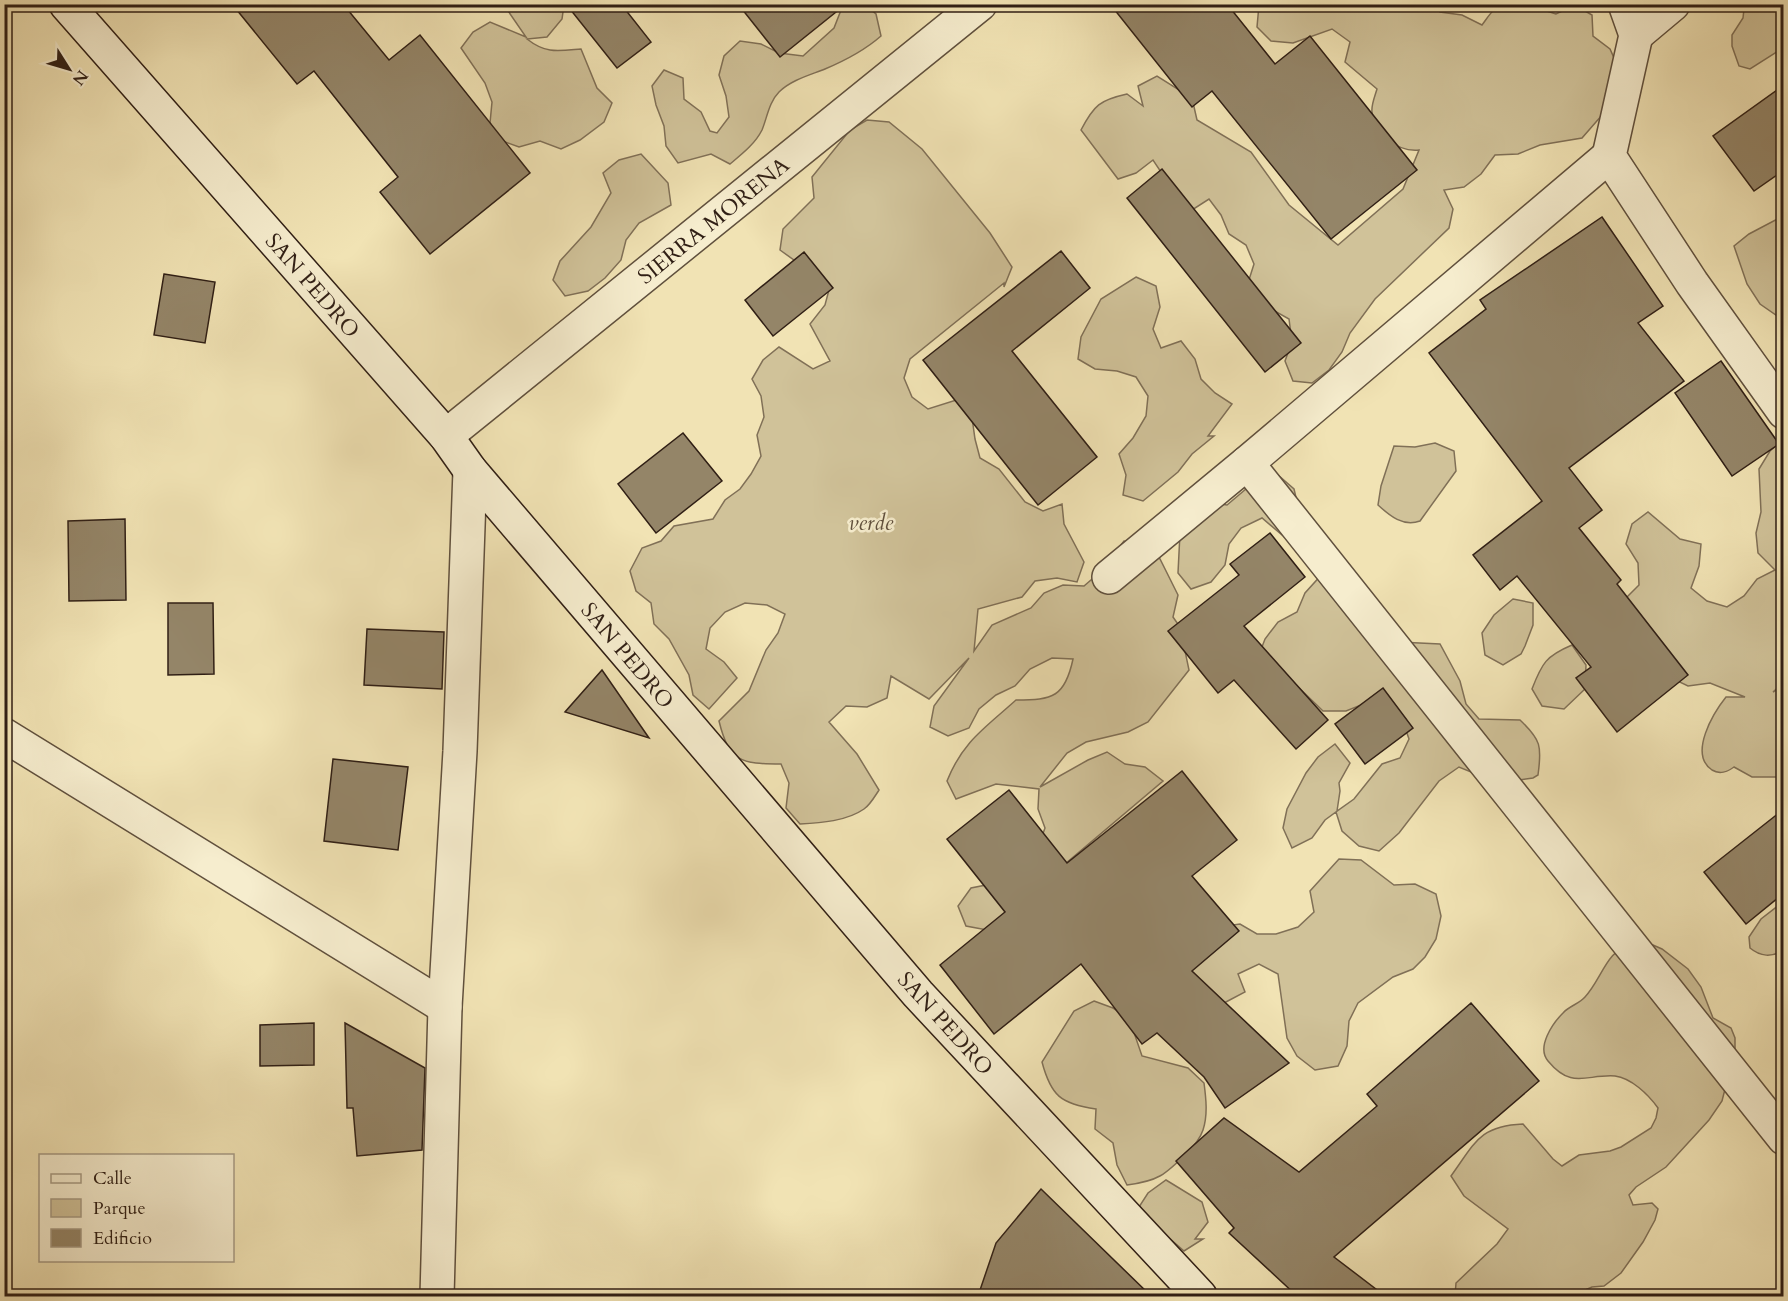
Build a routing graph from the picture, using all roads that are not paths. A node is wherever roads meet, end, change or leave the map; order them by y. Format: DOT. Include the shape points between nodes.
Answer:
graph roads {
  1 [pos="66,4"];
  2 [pos="980,4"];
  3 [pos="1625,4"];
  4 [pos="1673,4"];
  5 [pos="1636,35"];
  6 [pos="1609,156"];
  7 [pos="1784,412"];
  8 [pos="446,436"];
  9 [pos="1247,463"];
  10 [pos="470,470"];
  11 [pos="1109,577"];
  12 [pos="4,735"];
  13 [pos="445,1007"];
  14 [pos="1784,1138"];
  15 [pos="437,1296"];
  16 [pos="1200,1296"];
  1 -- 8 [label="street, SAN PEDRO"];
  2 -- 8 [label="street, SIERRA MORENA"];
  3 -- 5 [label="street"];
  4 -- 5 [label="street"];
  5 -- 6 [label="street"];
  6 -- 7 [label="street" via="1692,283"];
  6 -- 9 [label="street"];
  8 -- 10 [label="street, SAN PEDRO"];
  9 -- 11 [label="street"];
  9 -- 14 [label="street"];
  10 -- 13 [label="street" via="460,751"];
  10 -- 16 [label="street, SAN PEDRO" via="918,994"];
  12 -- 13 [label="street"];
  13 -- 15 [label="street"];
}
